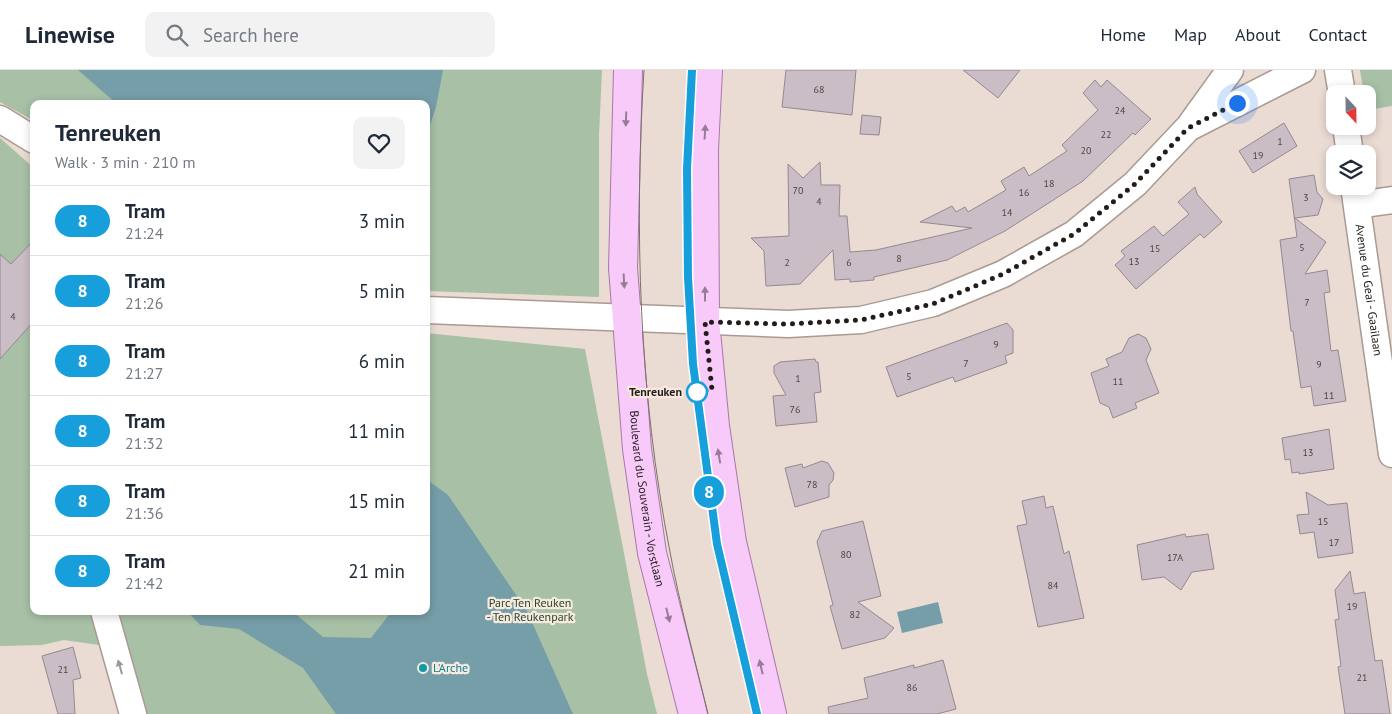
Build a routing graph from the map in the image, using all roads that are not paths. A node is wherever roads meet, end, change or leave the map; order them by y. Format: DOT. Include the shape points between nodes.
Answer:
graph roads {
  1 [pos="628,70"];
  2 [pos="708,70"];
  3 [pos="1230,70"];
  4 [pos="1302,70"];
  5 [pos="1338,70"];
  6 [pos="1340,85"];
  7 [pos="0,120"];
  8 [pos="1188,128"];
  9 [pos="30,138"];
  10 [pos="1355,196"];
  11 [pos="1392,200"];
  12 [pos="430,310"];
  13 [pos="626,319"];
  14 [pos="705,322"];
  15 [pos="1392,454"];
  16 [pos="105,615"];
  17 [pos="133,714"];
  18 [pos="693,714"];
  19 [pos="772,714"];
  1 -- 13 [label="main road, Boulevard du Souverain - Vorstlaan, one-way" via="623,268"];
  14 -- 2 [label="main road, one-way" via="704,149"];
  3 -- 8 [label="street"];
  4 -- 8 [label="street"];
  5 -- 6 [label="street"];
  7 -- 9 [label="street"];
  8 -- 14 [label="street" via="1135,184 1074,234 1003,274 933,304 861,320 788,324"];
  10 -- 11 [label="street"];
  10 -- 15 [label="street, Avenue du Geai - Gaailaan"];
  12 -- 13 [label="street"];
  13 -- 14 [label="street"];
  13 -- 18 [label="main road, Boulevard du Souverain - Vorstlaan, one-way" via="637,449 652,553"];
  19 -- 14 [label="main road, one-way" via="732,542 715,426"];
  17 -- 16 [label="street, one-way"];
}
